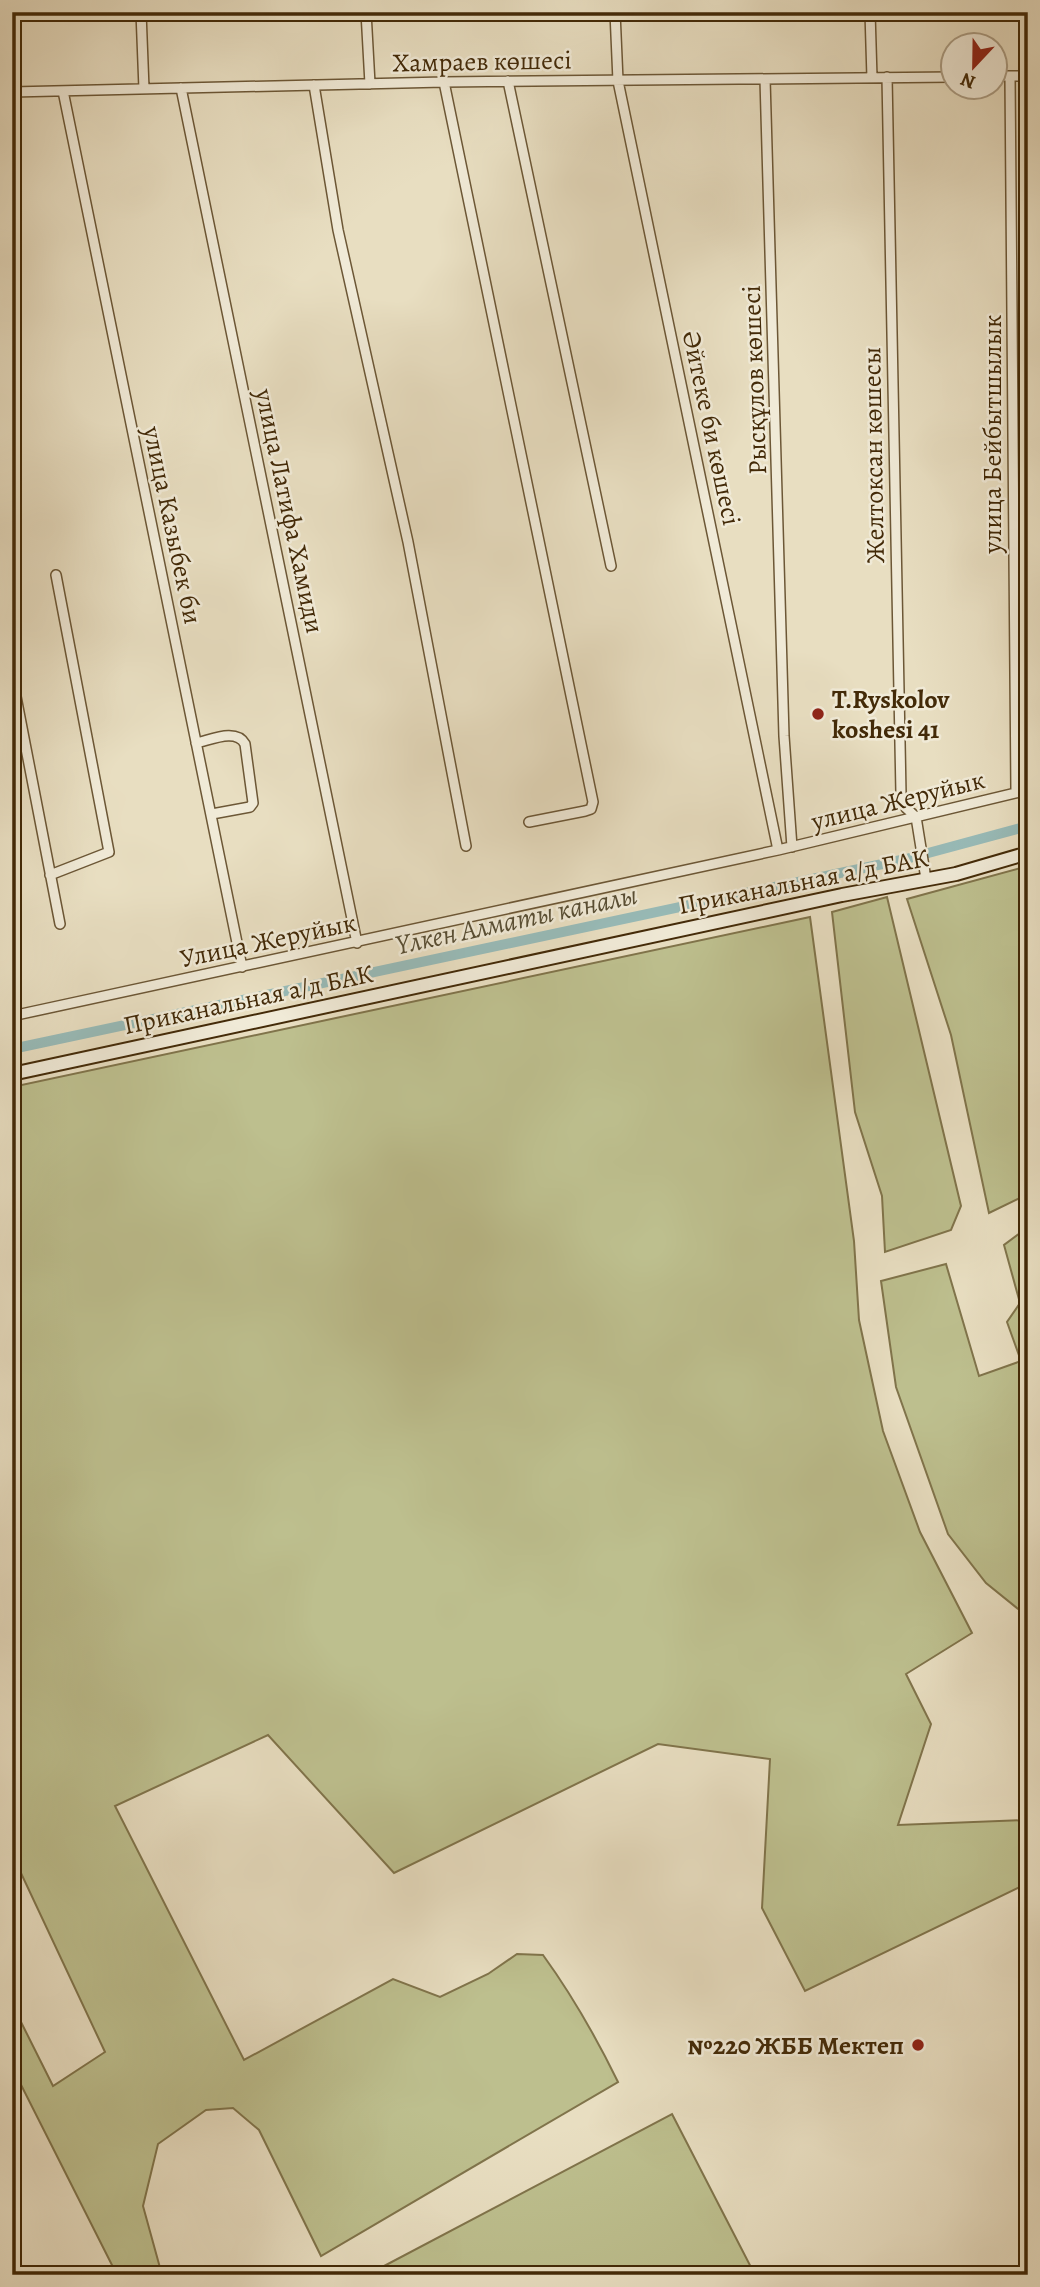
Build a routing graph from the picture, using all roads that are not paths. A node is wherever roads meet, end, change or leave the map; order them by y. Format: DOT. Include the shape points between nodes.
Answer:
graph roads {
  1 [pos="141,12"];
  2 [pos="366,12"];
  3 [pos="615,12"];
  4 [pos="870,12"];
  5 [pos="939,76"];
  6 [pos="1010,76"];
  7 [pos="1028,76"];
  8 [pos="887,77"];
  9 [pos="872,78"];
  10 [pos="765,79"];
  11 [pos="508,81"];
  12 [pos="618,81"];
  13 [pos="444,82"];
  14 [pos="370,84"];
  15 [pos="314,85"];
  16 [pos="181,88"];
  17 [pos="144,89"];
  18 [pos="63,91"];
  19 [pos="12,92"];
  20 [pos="611,566"];
  21 [pos="55,575"];
  22 [pos="12,676"];
  23 [pos="196,743"];
  24 [pos="1028,790"];
  25 [pos="1016,792"];
  26 [pos="212,814"];
  27 [pos="529,822"];
  28 [pos="916,822"];
  29 [pos="466,846"];
  30 [pos="792,847"];
  31 [pos="778,850"];
  32 [pos="1028,853"];
  33 [pos="50,875"];
  34 [pos="926,880"];
  35 [pos="60,924"];
  36 [pos="357,943"];
  37 [pos="242,967"];
  38 [pos="12,1016"];
  39 [pos="12,1074"];
  1 -- 17 [label="street"];
  2 -- 14 [label="street"];
  3 -- 12 [label="street, Әйтеке би көшесі"];
  4 -- 9 [label="street"];
  5 -- 8 [label="street, Хамраев көшесі"];
  6 -- 7 [label="street"];
  6 -- 25 [label="street, улица Бейбытшылык"];
  8 -- 9 [label="street, Хамраев көшесі"];
  8 -- 28 [label="street, Желтоксан көшесы" via="901,794"];
  9 -- 10 [label="street, Хамраев көшесі"];
  10 -- 12 [label="street, Хамраев көшесі"];
  10 -- 30 [label="street, Рысқұлов көшесі" via="784,724"];
  11 -- 12 [label="street, Хамраев көшесі"];
  11 -- 13 [label="street, Хамраев көшесі"];
  11 -- 20 [label="street"];
  12 -- 31 [label="street, Әйтеке би көшесі"];
  13 -- 14 [label="street, Хамраев көшесі"];
  13 -- 27 [label="street" via="593,802 585,811"];
  14 -- 15 [label="street, Хамраев көшесі"];
  15 -- 16 [label="street, Хамраев көшесі"];
  15 -- 29 [label="street" via="338,230 408,542"];
  16 -- 17 [label="street, Хамраев көшесі"];
  16 -- 36 [label="street, улица Латифа Хамиди"];
  17 -- 18 [label="street, Хамраев көшесі"];
  18 -- 19 [label="street, Хамраев көшесі"];
  18 -- 23 [label="street, улица Казыбек би"];
  21 -- 33 [label="street" via="109,852"];
  22 -- 33 [label="street"];
  23 -- 26 [label="street, улица Казыбек би"];
  23 -- 26 [label="street" via="236,735 245,744 253,803"];
  24 -- 25 [label="street, улица Жеруйык"];
  25 -- 28 [label="street, улица Жеруйык"];
  26 -- 37 [label="street, улица Казыбек би"];
  28 -- 30 [label="street, улица Жеруйык"];
  28 -- 34 [label="street, Желтоксан көшесы"];
  30 -- 31 [label="street, улица Жеруйык"];
  31 -- 36 [label="street, Улица Жеруйык"];
  32 -- 34 [label="street, Приканальная а/д БАК"];
  33 -- 35 [label="street"];
  34 -- 39 [label="street, Приканальная а/д БАК"];
  36 -- 37 [label="street, Улица Жеруйык"];
  37 -- 38 [label="street, Улица Жеруйык"];
}
